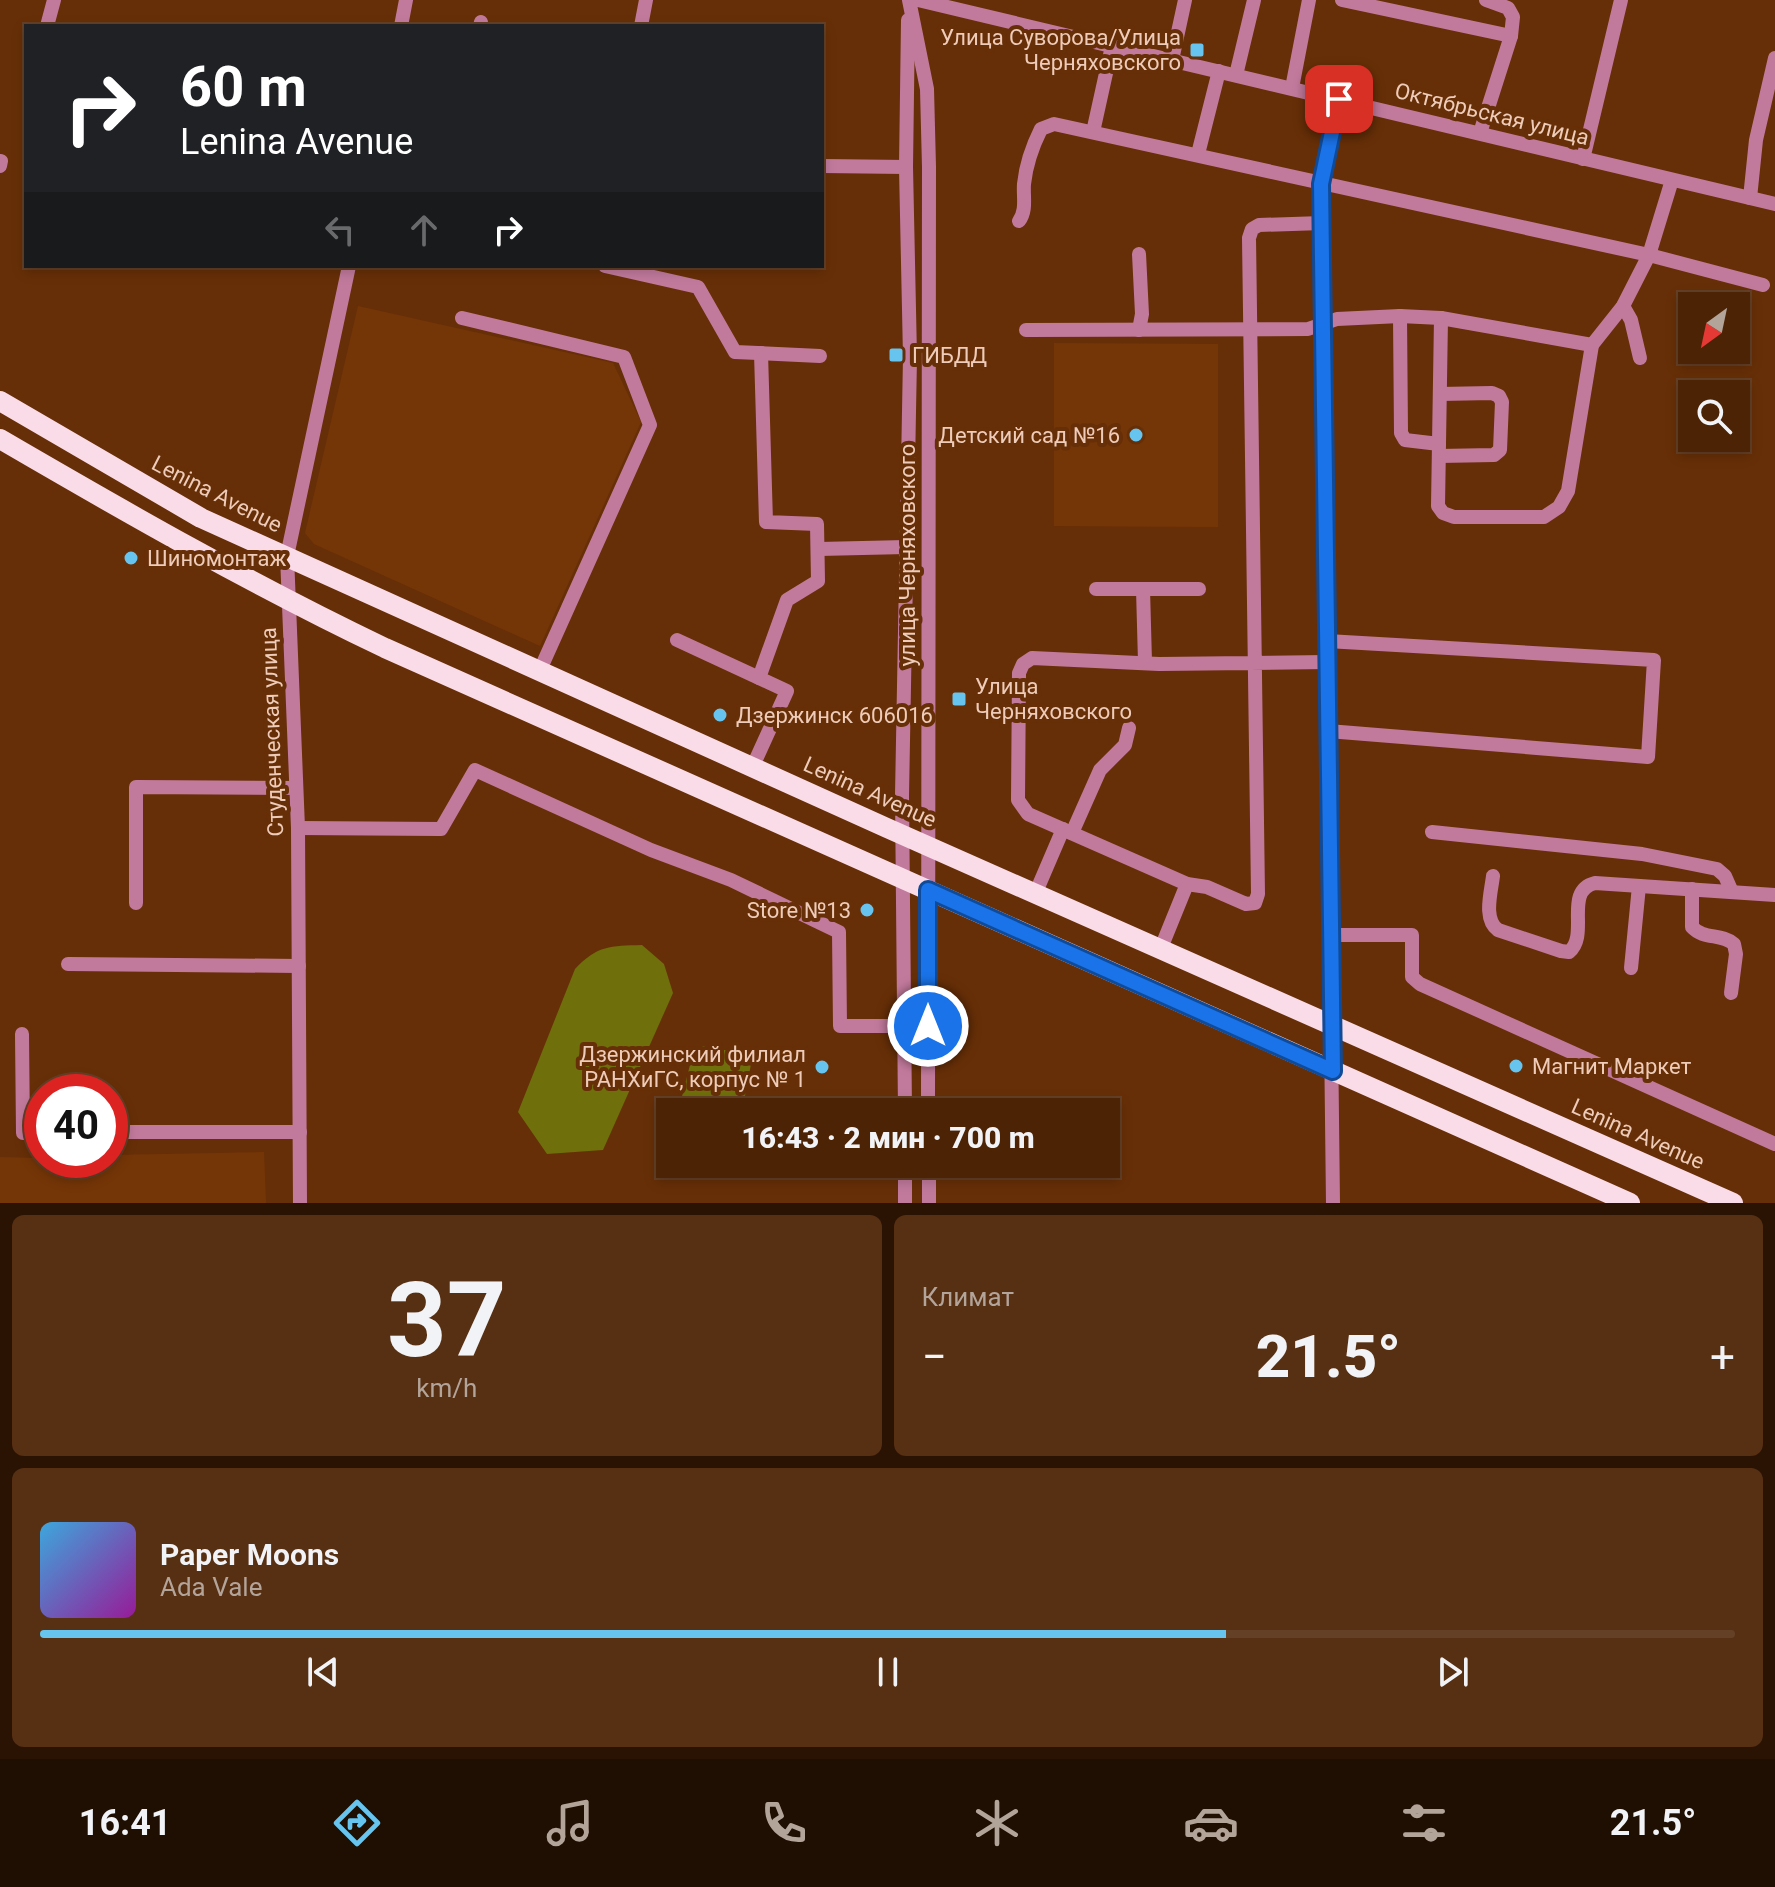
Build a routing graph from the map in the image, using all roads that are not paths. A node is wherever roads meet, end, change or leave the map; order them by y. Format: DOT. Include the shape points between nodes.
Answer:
graph roads {
  1 [pos="54,0"];
  2 [pos="406,0"];
  3 [pos="646,0"];
  4 [pos="909,0"];
  5 [pos="918,0"];
  6 [pos="1185,0"];
  7 [pos="1254,0"];
  8 [pos="1309,0"];
  9 [pos="1342,0"];
  10 [pos="1486,0"];
  11 [pos="1621,0"];
  12 [pos="48,24"];
  13 [pos="401,24"];
  14 [pos="641,24"];
  15 [pos="1511,36"];
  16 [pos="1112,46"];
  17 [pos="1775,58"];
  18 [pos="1172,60"];
  19 [pos="1219,71"];
  20 [pos="1236,75"];
  21 [pos="1292,88"];
  22 [pos="1339,99"];
  23 [pos="1093,132"];
  24 [pos="1480,133"];
  25 [pos="1198,154"];
  26 [pos="1583,159"];
  27 [pos="824,166"];
  28 [pos="906,167"];
  29 [pos="1672,180"];
  30 [pos="1321,184"];
  31 [pos="1750,198"];
  32 [pos="1775,204"];
  33 [pos="1019,221"];
  34 [pos="1322,223"];
  35 [pos="1139,254"];
  36 [pos="1649,255"];
  37 [pos="349,268"];
  38 [pos="614,268"];
  39 [pos="1763,285"];
  40 [pos="1623,306"];
  41 [pos="1400,316"];
  42 [pos="462,318"];
  43 [pos="1441,318"];
  44 [pos="1323,324"];
  45 [pos="1250,329"];
  46 [pos="1026,330"];
  47 [pos="1139,330"];
  48 [pos="1592,345"];
  49 [pos="761,353"];
  50 [pos="820,356"];
  51 [pos="1640,358"];
  52 [pos="1440,394"];
  53 [pos="0,401"];
  54 [pos="0,439"];
  55 [pos="1439,450"];
  56 [pos="906,547"];
  57 [pos="819,549"];
  58 [pos="287,556"];
  59 [pos="1096,589"];
  60 [pos="1143,589"];
  61 [pos="1199,589"];
  62 [pos="289,602"];
  63 [pos="677,640"];
  64 [pos="1327,641"];
  65 [pos="1145,662"];
  66 [pos="1327,662"];
  67 [pos="1253,663"];
  68 [pos="540,670"];
  69 [pos="759,678"];
  70 [pos="1129,728"];
  71 [pos="1328,731"];
  72 [pos="753,766"];
  73 [pos="296,788"];
  74 [pos="298,828"];
  75 [pos="1068,831"];
  76 [pos="1432,832"];
  77 [pos="903,834"];
  78 [pos="929,845"];
  79 [pos="1493,876"];
  80 [pos="904,879"];
  81 [pos="1187,884"];
  82 [pos="1639,886"];
  83 [pos="1692,889"];
  84 [pos="928,890"];
  85 [pos="1036,892"];
  86 [pos="1732,892"];
  87 [pos="1775,895"];
  88 [pos="136,903"];
  89 [pos="1331,935"];
  90 [pos="1161,948"];
  91 [pos="68,964"];
  92 [pos="299,966"];
  93 [pos="1631,968"];
  94 [pos="1731,993"];
  95 [pos="1332,1024"];
  96 [pos="904,1026"];
  97 [pos="928,1026"];
  98 [pos="22,1034"];
  99 [pos="1333,1071"];
  100 [pos="905,1098"];
  101 [pos="928,1098"];
  102 [pos="128,1132"];
  103 [pos="300,1132"];
  104 [pos="24,1133"];
  105 [pos="1775,1144"];
  106 [pos="905,1178"];
  107 [pos="929,1178"];
  108 [pos="300,1203"];
  109 [pos="905,1203"];
  110 [pos="929,1203"];
  111 [pos="1333,1203"];
  112 [pos="1630,1203"];
  113 [pos="1733,1203"];
  1 -- 12 [label="street"];
  2 -- 13 [label="street"];
  3 -- 14 [label="street"];
  4 -- 28 [label="street"];
  4 -- 78 [label="street, улица Черняховского" via="927,89 929,167"];
  5 -- 16 [label="street, Октябрьская улица"];
  6 -- 18 [label="street"];
  7 -- 20 [label="street"];
  8 -- 21 [label="street"];
  9 -- 15 [label="street"];
  10 -- 15 [label="street" via="1508,8 1513,17"];
  11 -- 26 [label="street"];
  15 -- 24 [label="street"];
  16 -- 18 [label="street, Октябрьская улица"];
  16 -- 23 [label="street"];
  17 -- 31 [label="street" via="1756,140"];
  18 -- 19 [label="street, Октябрьская улица"];
  19 -- 20 [label="street, Октябрьская улица"];
  19 -- 25 [label="street"];
  20 -- 21 [label="street, Октябрьская улица"];
  21 -- 22 [label="street, Октябрьская улица"];
  22 -- 24 [label="street, Октябрьская улица"];
  22 -- 30 [label="street"];
  23 -- 25 [label="street"];
  23 -- 33 [label="street" via="1054,124 1041,129 1024,181 1024,215"];
  24 -- 26 [label="street, Октябрьская улица"];
  25 -- 30 [label="street"];
  26 -- 29 [label="street, Октябрьская улица"];
  27 -- 28 [label="street"];
  28 -- 56 [label="street"];
  29 -- 31 [label="street, Октябрьская улица"];
  29 -- 36 [label="street"];
  30 -- 34 [label="street"];
  30 -- 36 [label="street"];
  31 -- 32 [label="street, Октябрьская улица"];
  34 -- 44 [label="street"];
  34 -- 45 [label="street" via="1252,229"];
  35 -- 47 [label="street"];
  36 -- 39 [label="street"];
  36 -- 40 [label="street"];
  37 -- 58 [label="street, Студенческая улица"];
  38 -- 49 [label="street" via="698,287 735,352"];
  40 -- 48 [label="street"];
  40 -- 51 [label="street"];
  41 -- 43 [label="street"];
  41 -- 44 [label="street"];
  41 -- 55 [label="street" via="1401,433 1405,440"];
  42 -- 68 [label="street" via="624,357 650,425"];
  43 -- 48 [label="street"];
  43 -- 52 [label="street"];
  44 -- 45 [label="street"];
  44 -- 64 [label="street"];
  45 -- 47 [label="street"];
  45 -- 67 [label="street"];
  46 -- 47 [label="street"];
  48 -- 55 [label="street" via="1568,491 1559,507 1544,517 1443,513 1438,506"];
  49 -- 50 [label="street"];
  49 -- 57 [label="street" via="766,522 817,524"];
  52 -- 55 [label="street"];
  52 -- 55 [label="street" via="1499,396 1502,429 1500,450 1494,455"];
  53 -- 58 [label="main road, Lenina Avenue" via="201,518"];
  54 -- 62 [label="main road"];
  56 -- 57 [label="street"];
  56 -- 77 [label="street"];
  57 -- 69 [label="street" via="818,581 787,600"];
  58 -- 62 [label="street, Студенческая улица"];
  58 -- 68 [label="main road, Lenina Avenue"];
  59 -- 60 [label="street"];
  60 -- 61 [label="street"];
  60 -- 65 [label="street"];
  62 -- 73 [label="street, Студенческая улица"];
  62 -- 80 [label="main road"];
  63 -- 69 [label="street"];
  64 -- 66 [label="street"];
  64 -- 71 [label="street" via="1654,660 1648,757"];
  65 -- 67 [label="street"];
  65 -- 75 [label="street" via="1032,658 1023,664 1018,800 1028,814"];
  66 -- 67 [label="street"];
  66 -- 71 [label="street"];
  67 -- 81 [label="street" via="1258,894 1255,903 1246,904"];
  68 -- 72 [label="main road, Lenina Avenue"];
  69 -- 72 [label="street" via="787,691"];
  70 -- 75 [label="street" via="1125,745 1100,770"];
  71 -- 89 [label="street"];
  72 -- 77 [label="main road, Lenina Avenue"];
  73 -- 74 [label="street, Студенческая улица"];
  73 -- 88 [label="street" via="136,787"];
  74 -- 92 [label="street, Студенческая улица"];
  74 -- 96 [label="street" via="441,829 475,770 839,932 840,1026"];
  75 -- 81 [label="street"];
  75 -- 85 [label="street"];
  76 -- 86 [label="street" via="1642,854 1717,869"];
  77 -- 78 [label="main road, Lenina Avenue"];
  77 -- 80 [label="street"];
  78 -- 84 [label="street, улица Черняховского"];
  78 -- 85 [label="main road, Lenina Avenue"];
  79 -- 82 [label="street" via="1492,926 1569,952 1576,942 1582,889 1595,883"];
  80 -- 84 [label="main road"];
  80 -- 96 [label="street"];
  81 -- 90 [label="street"];
  82 -- 83 [label="street"];
  82 -- 93 [label="street"];
  83 -- 86 [label="street"];
  83 -- 94 [label="street" via="1692,927 1734,944"];
  84 -- 97 [label="street, улица Черняховского"];
  84 -- 99 [label="main road"];
  85 -- 90 [label="main road, Lenina Avenue"];
  86 -- 87 [label="street"];
  89 -- 95 [label="street"];
  89 -- 105 [label="street" via="1412,935 1412,977 1420,984"];
  90 -- 95 [label="main road, Lenina Avenue"];
  91 -- 92 [label="street"];
  92 -- 103 [label="street, Студенческая улица"];
  95 -- 99 [label="street"];
  95 -- 113 [label="main road, Lenina Avenue"];
  96 -- 97 [label="street"];
  96 -- 100 [label="street"];
  97 -- 101 [label="street, улица Черняховского"];
  98 -- 104 [label="street"];
  99 -- 111 [label="street"];
  99 -- 112 [label="main road"];
  102 -- 103 [label="street"];
  103 -- 108 [label="street, Студенческая улица"];
  106 -- 109 [label="street"];
  107 -- 110 [label="street"];
}
